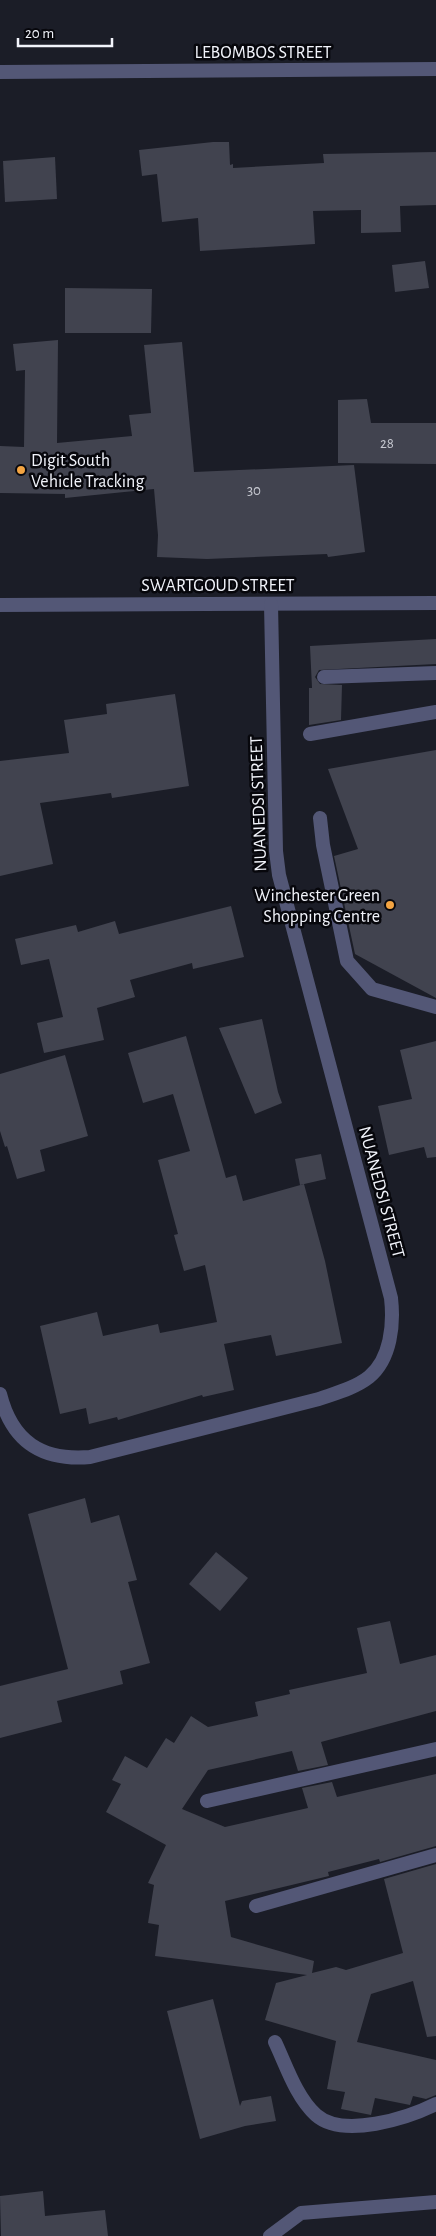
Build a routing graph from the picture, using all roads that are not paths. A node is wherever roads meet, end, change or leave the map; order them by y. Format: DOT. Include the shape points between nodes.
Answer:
graph roads {
  1 [pos="436,69"];
  2 [pos="0,72"];
  3 [pos="436,603"];
  4 [pos="271,604"];
  5 [pos="0,605"];
  6 [pos="436,673"];
  7 [pos="324,677"];
  8 [pos="436,712"];
  9 [pos="310,734"];
  10 [pos="320,818"];
  11 [pos="436,1007"];
  12 [pos="0,1394"];
  13 [pos="436,1749"];
  14 [pos="207,1801"];
  15 [pos="436,1855"];
  16 [pos="256,1906"];
  17 [pos="275,2042"];
  18 [pos="436,2104"];
  19 [pos="436,2202"];
  20 [pos="270,2236"];
  1 -- 2 [label="street, LEBOMBOS STREET"];
  3 -- 4 [label="street, SWARTGOUD STREET"];
  4 -- 5 [label="street, SWARTGOUD STREET"];
  4 -- 12 [label="street, NUANEDSI STREET" via="279,875 391,1298 392,1333 379,1365 370,1376 349,1389 90,1457 61,1458 35,1448 14,1429"];
  6 -- 7 [label="street"];
  8 -- 9 [label="street"];
  10 -- 11 [label="street" via="322,845 347,961 372,989"];
  13 -- 14 [label="street"];
  15 -- 16 [label="street"];
  17 -- 18 [label="street" via="304,2101 316,2116 329,2122 357,2125 391,2121"];
  19 -- 20 [label="street" via="300,2213"];
}
